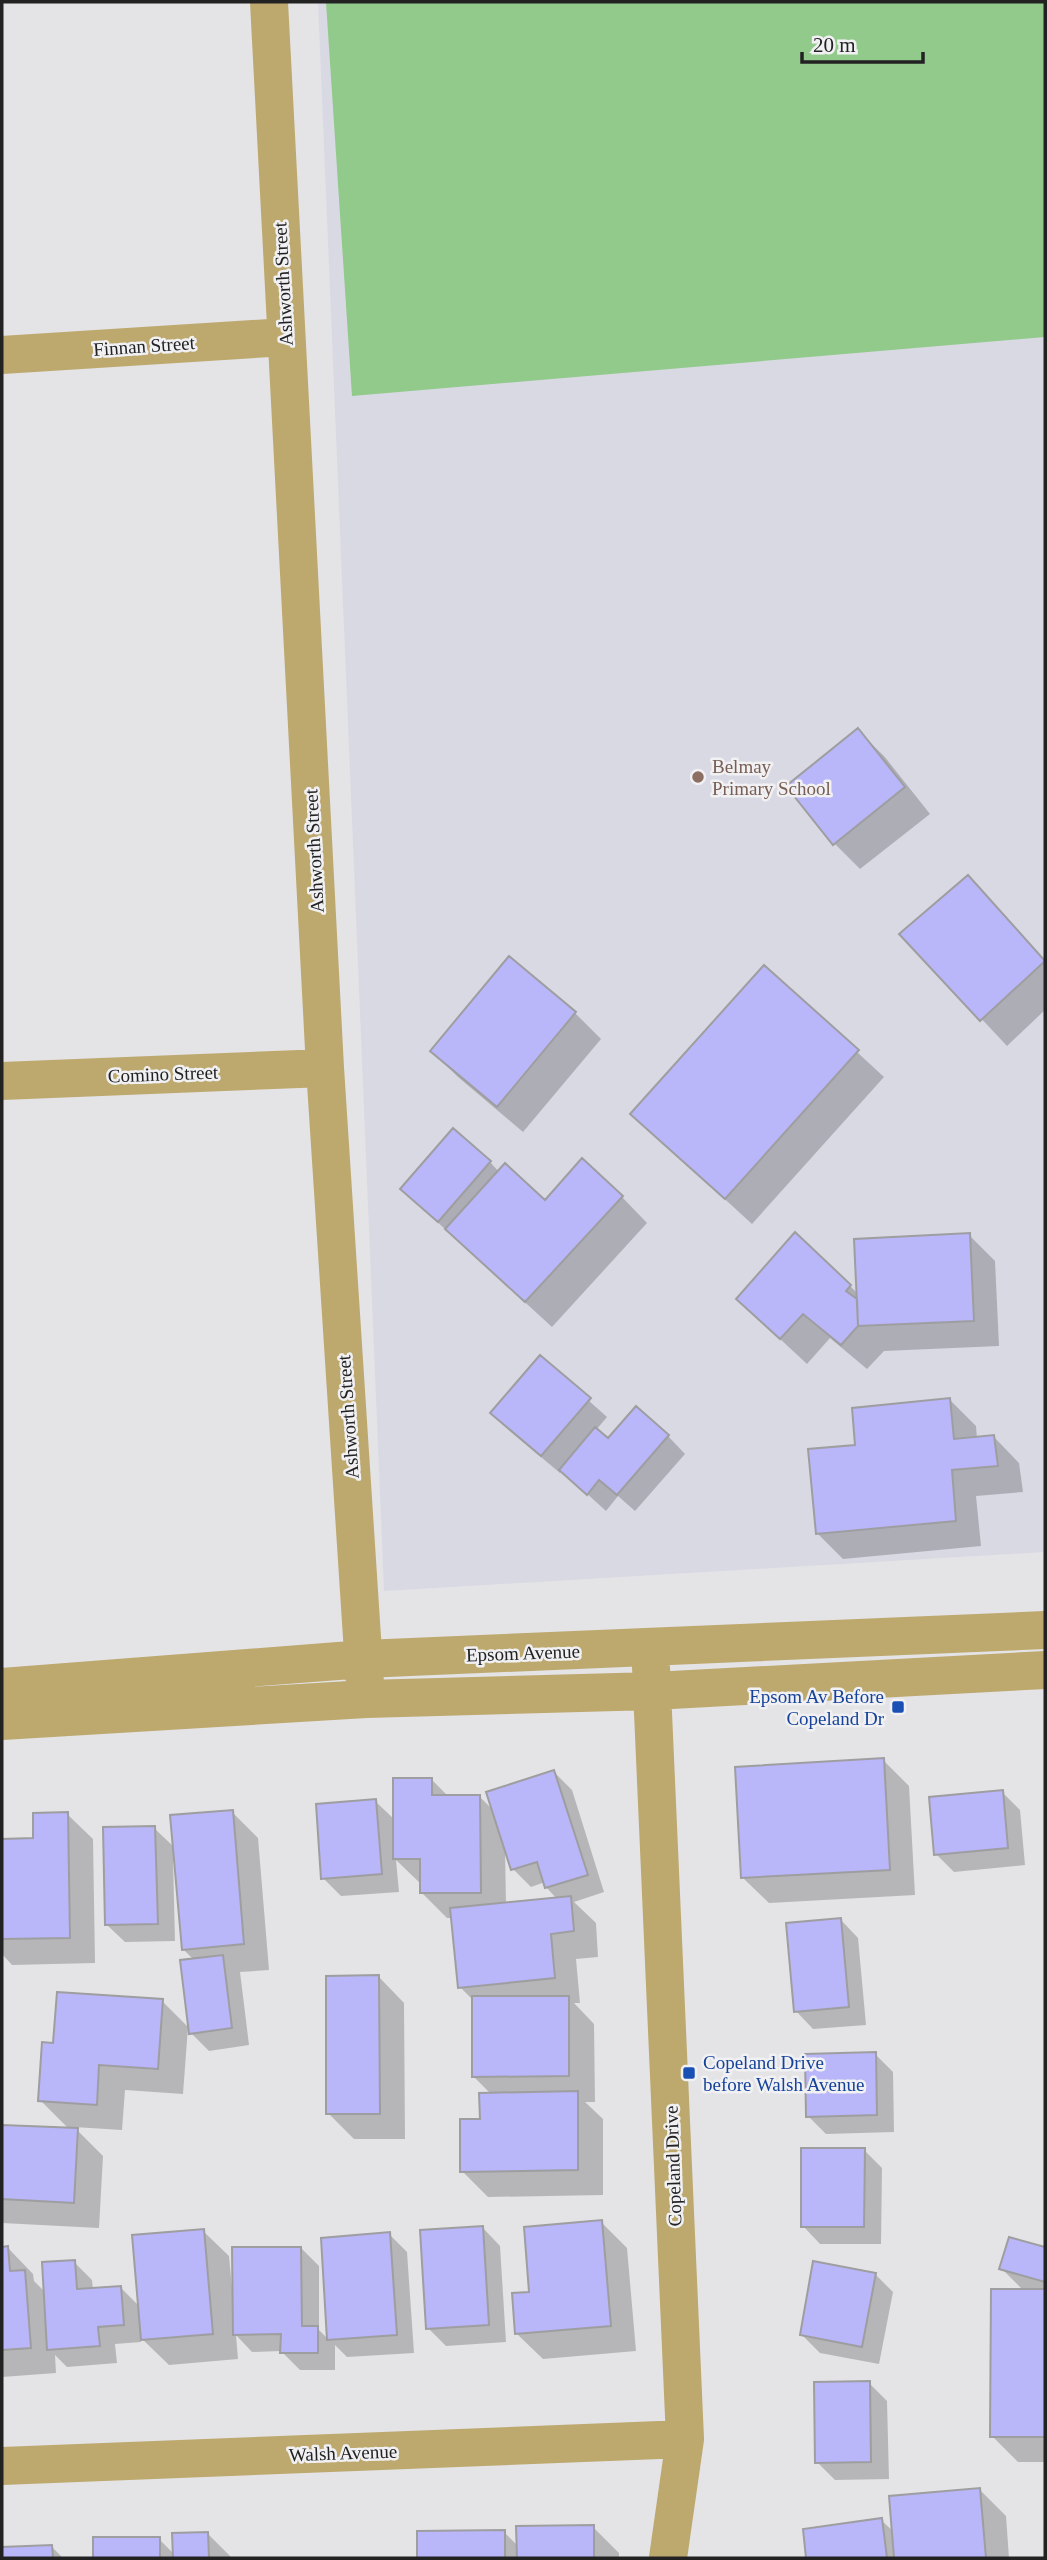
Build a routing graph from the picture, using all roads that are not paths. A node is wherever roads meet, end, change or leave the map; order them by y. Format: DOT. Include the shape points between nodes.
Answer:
graph roads {
  1 [pos="269,2"];
  2 [pos="286,337"];
  3 [pos="2,355"];
  4 [pos="325,1068"];
  5 [pos="2,1081"];
  6 [pos="1045,1630"];
  7 [pos="649,1647"];
  8 [pos="364,1659"];
  9 [pos="1045,1671"];
  10 [pos="2,1687"];
  11 [pos="653,1691"];
  12 [pos="366,1699"];
  13 [pos="2,1721"];
  14 [pos="685,2439"];
  15 [pos="2,2466"];
  16 [pos="668,2558"];
  1 -- 2 [label="street, Ashworth Street"];
  2 -- 3 [label="street, Finnan Street"];
  2 -- 4 [label="street, Ashworth Street"];
  4 -- 5 [label="street, Comino Street"];
  4 -- 8 [label="street, Ashworth Street"];
  6 -- 7 [label="street, Epsom Avenue"];
  7 -- 8 [label="street, Epsom Avenue"];
  7 -- 11 [label="street, Copeland Drive"];
  8 -- 10 [label="street, Epsom Avenue"];
  8 -- 12 [label="street, Ashworth Street"];
  9 -- 11 [label="street, Epsom Avenue"];
  11 -- 12 [label="street, Epsom Avenue"];
  11 -- 14 [label="street, Copeland Drive"];
  12 -- 13 [label="street, Epsom Avenue"];
  14 -- 15 [label="street, Walsh Avenue"];
  14 -- 16 [label="street, Copeland Drive"];
}
